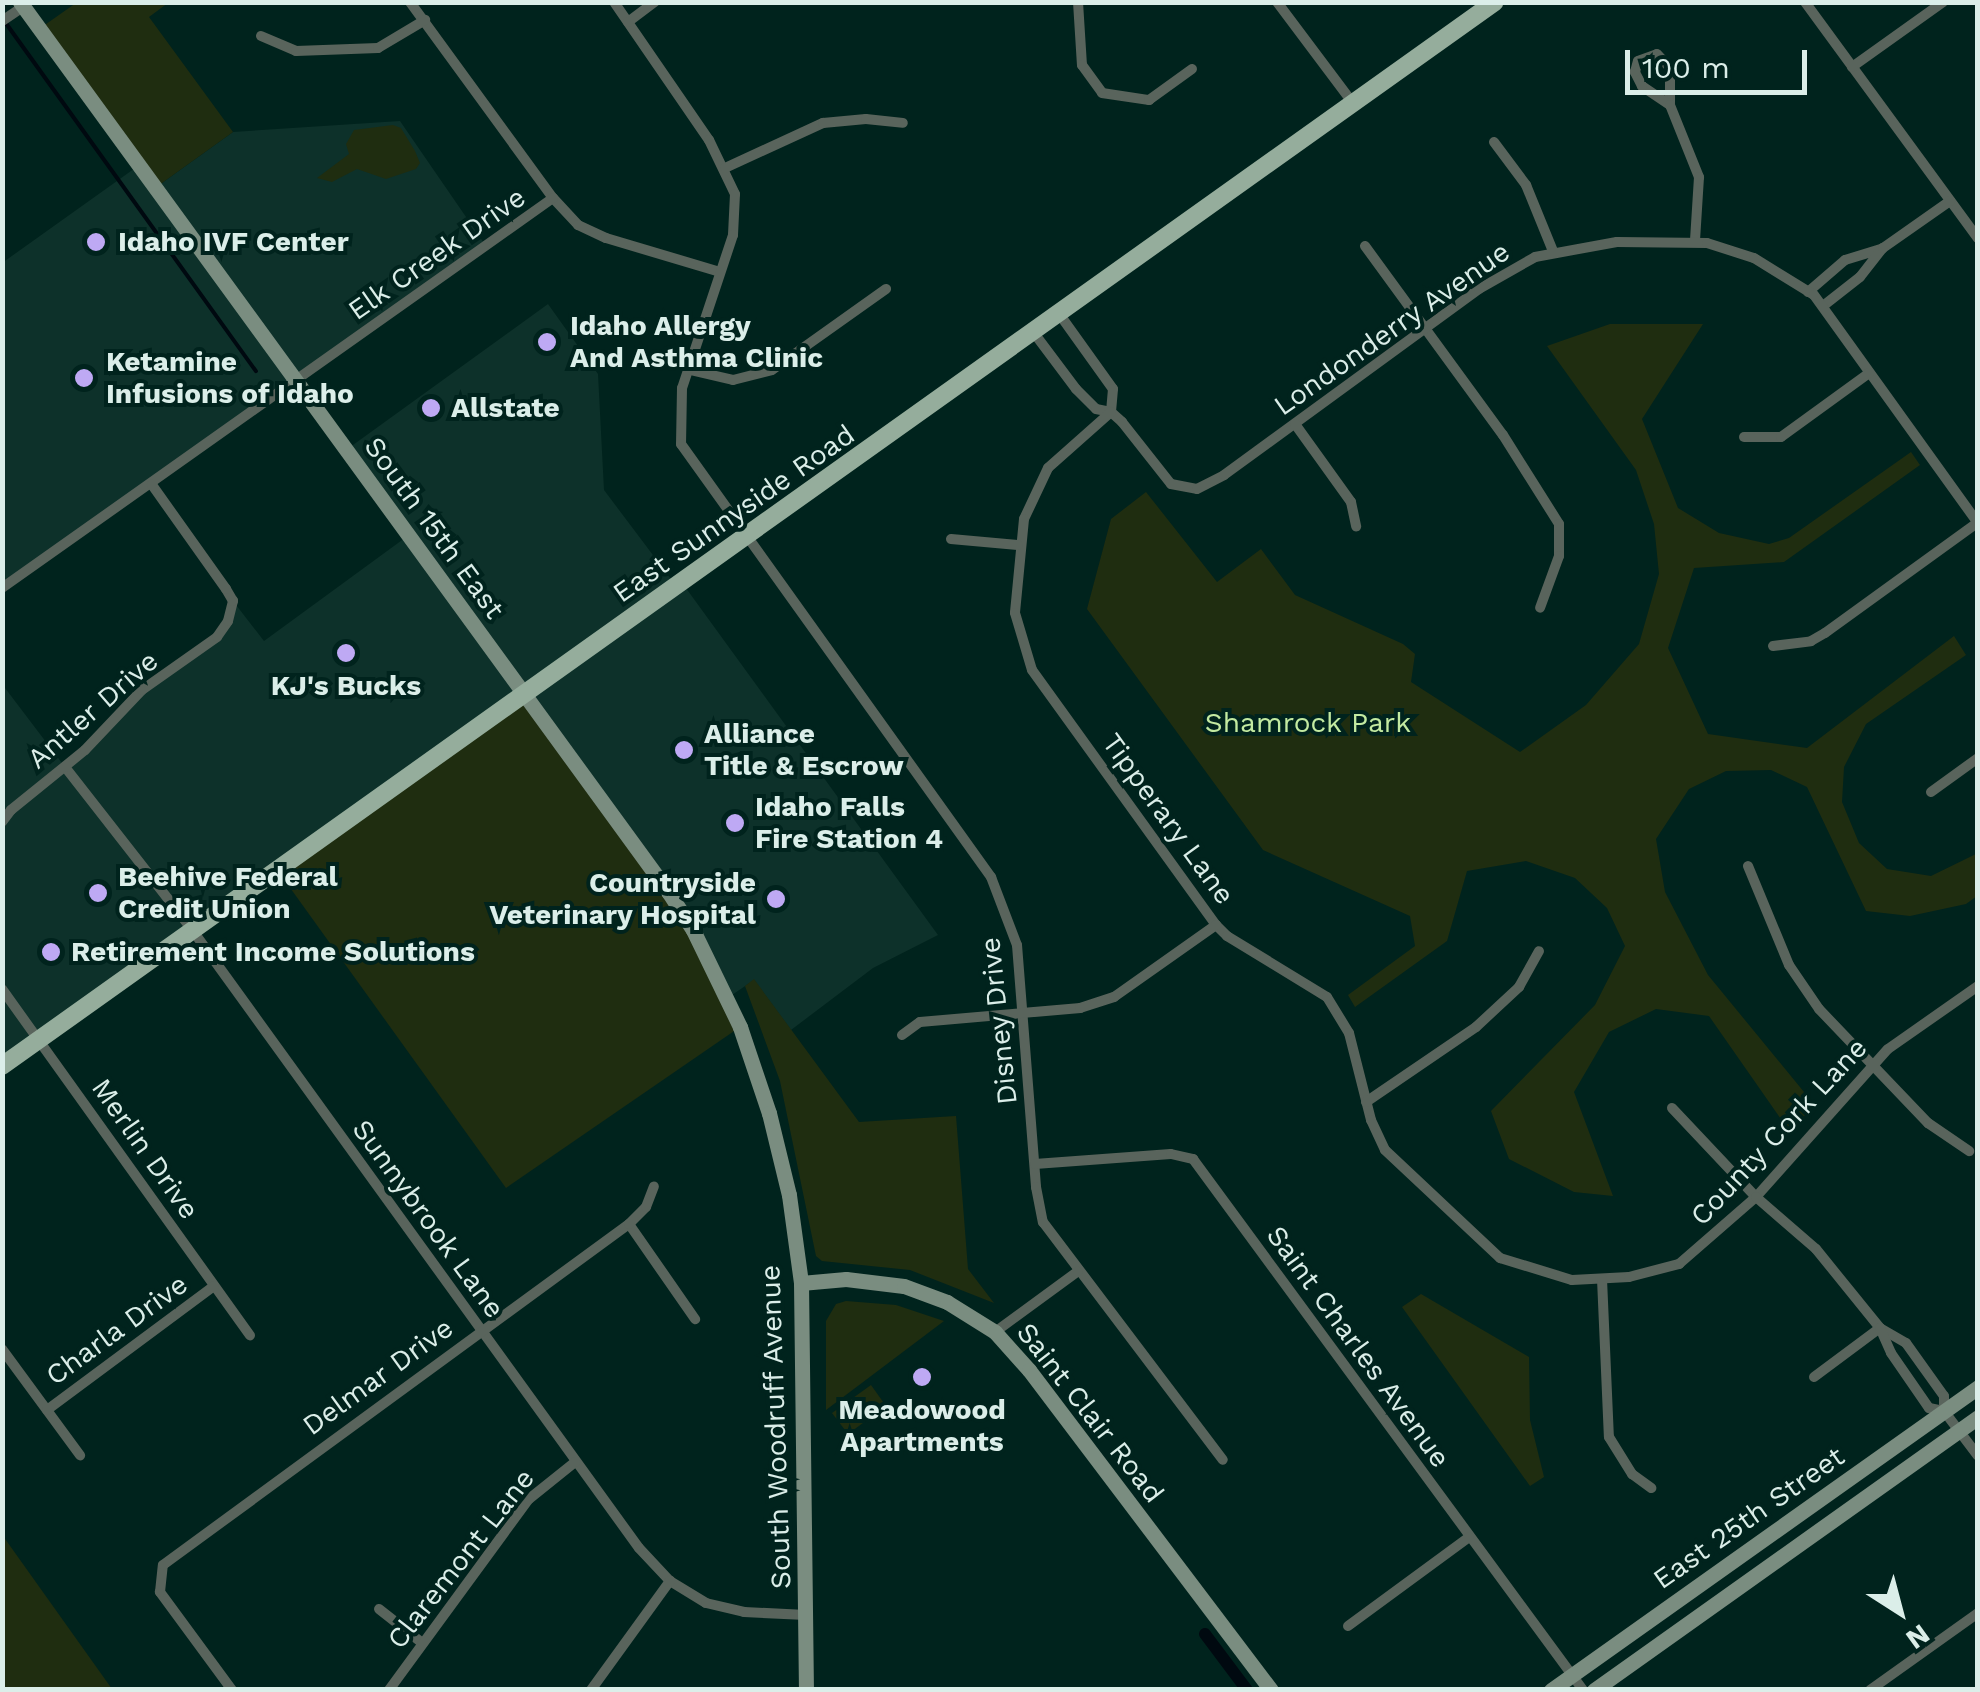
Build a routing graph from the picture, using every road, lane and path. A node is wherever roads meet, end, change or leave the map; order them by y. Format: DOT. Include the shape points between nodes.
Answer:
graph roads {
  1 [pos="410,2"];
  2 [pos="614,2"];
  3 [pos="655,2"];
  4 [pos="1078,2"];
  5 [pos="1277,2"];
  6 [pos="1494,2"];
  7 [pos="1804,2"];
  8 [pos="1942,2"];
  9 [pos="14,11"];
  10 [pos="425,20"];
  11 [pos="628,22"];
  12 [pos="261,36"];
  13 [pos="1852,66"];
  14 [pos="1192,69"];
  15 [pos="1352,102"];
  16 [pos="1670,105"];
  17 [pos="903,123"];
  18 [pos="1494,142"];
  19 [pos="726,168"];
  20 [pos="554,198"];
  21 [pos="1950,201"];
  22 [pos="1978,238"];
  23 [pos="1696,241"];
  24 [pos="1366,246"];
  25 [pos="1883,248"];
  26 [pos="1552,251"];
  27 [pos="720,272"];
  28 [pos="886,289"];
  29 [pos="1808,292"];
  30 [pos="1823,306"];
  31 [pos="1060,315"];
  32 [pos="1424,330"];
  33 [pos="1034,333"];
  34 [pos="690,370"];
  35 [pos="1870,372"];
  36 [pos="295,383"];
  37 [pos="1111,412"];
  38 [pos="1296,424"];
  39 [pos="1744,437"];
  40 [pos="152,485"];
  41 [pos="1977,523"];
  42 [pos="1356,526"];
  43 [pos="746,539"];
  44 [pos="951,539"];
  45 [pos="1018,545"];
  46 [pos="2,588"];
  47 [pos="1540,608"];
  48 [pos="1773,646"];
  49 [pos="526,695"];
  50 [pos="1978,758"];
  51 [pos="65,767"];
  52 [pos="1931,792"];
  53 [pos="2,822"];
  54 [pos="1748,866"];
  55 [pos="1216,925"];
  56 [pos="194,930"];
  57 [pos="1539,951"];
  58 [pos="1978,986"];
  59 [pos="2,990"];
  60 [pos="1025,1011"];
  61 [pos="902,1035"];
  62 [pos="39,1040"];
  63 [pos="2,1066"];
  64 [pos="1872,1068"];
  65 [pos="1366,1102"];
  66 [pos="1672,1108"];
  67 [pos="1968,1150"];
  68 [pos="1036,1164"];
  69 [pos="654,1186"];
  70 [pos="1756,1197"];
  71 [pos="629,1224"];
  72 [pos="1077,1272"];
  73 [pos="1602,1279"];
  74 [pos="802,1283"];
  75 [pos="214,1286"];
  76 [pos="696,1319"];
  77 [pos="1880,1328"];
  78 [pos="481,1330"];
  79 [pos="995,1332"];
  80 [pos="250,1335"];
  81 [pos="2,1350"];
  82 [pos="1814,1377"];
  83 [pos="1978,1388"];
  84 [pos="47,1410"];
  85 [pos="1944,1411"];
  86 [pos="1978,1417"];
  87 [pos="1959,1430"];
  88 [pos="80,1454"];
  89 [pos="1978,1456"];
  90 [pos="1223,1460"];
  91 [pos="575,1462"];
  92 [pos="1651,1488"];
  93 [pos="1469,1537"];
  94 [pos="670,1581"];
  95 [pos="379,1609"];
  96 [pos="1978,1613"];
  97 [pos="806,1615"];
  98 [pos="1348,1626"];
  99 [pos="421,1642"];
  100 [pos="1572,1674"];
  101 [pos="232,1690"];
  102 [pos="389,1690"];
  103 [pos="590,1690"];
  104 [pos="806,1690"];
  105 [pos="1271,1690"];
  106 [pos="1551,1690"];
  107 [pos="1583,1690"];
  108 [pos="1594,1690"];
  109 [pos="1870,1690"];
  1 -- 10 [label="street"];
  2 -- 11 [label="street"];
  3 -- 11 [label="street"];
  4 -- 14 [label="street" via="1082,65 1102,93 1150,100"];
  5 -- 15 [label="street"];
  6 -- 15 [label="main road, East Sunnyside Road"];
  7 -- 13 [label="street"];
  8 -- 13 [label="street"];
  9 -- 36 [label="main road, South 15th East"];
  10 -- 12 [label="street" via="367,49 296,52"];
  10 -- 20 [label="street"];
  11 -- 19 [label="street"];
  13 -- 21 [label="street"];
  15 -- 31 [label="main road, East Sunnyside Road"];
  16 -- 16 [label="street" via="1670,68 1664,56 1647,55 1635,72 1642,86"];
  16 -- 23 [label="street" via="1699,178"];
  17 -- 19 [label="street" via="823,123"];
  18 -- 26 [label="street" via="1526,185"];
  19 -- 27 [label="street, Disney Drive" via="735,194 734,235"];
  20 -- 27 [label="street" via="578,225 606,238"];
  20 -- 36 [label="street, Elk Creek Drive"];
  21 -- 22 [label="street"];
  21 -- 25 [label="street"];
  23 -- 26 [label="street, Londonderry Avenue"];
  23 -- 29 [label="street, Londonderry Avenue" via="1754,258"];
  24 -- 32 [label="street"];
  25 -- 29 [label="street" via="1846,260"];
  25 -- 30 [label="street"];
  26 -- 32 [label="street, Londonderry Avenue" via="1502,274"];
  27 -- 34 [label="street, Disney Drive"];
  28 -- 34 [label="street" via="772,370 733,380"];
  29 -- 30 [label="street, Londonderry Avenue"];
  30 -- 35 [label="street, Londonderry Avenue"];
  31 -- 33 [label="main road, East Sunnyside Road"];
  31 -- 37 [label="street, Londonderry Avenue" via="1113,389"];
  32 -- 38 [label="street, Londonderry Avenue"];
  32 -- 47 [label="street" via="1559,524 1559,556"];
  33 -- 37 [label="street, Londonderry Avenue" via="1076,389 1096,409"];
  33 -- 43 [label="main road, East Sunnyside Road"];
  34 -- 43 [label="street, Disney Drive" via="682,388 681,444"];
  35 -- 39 [label="street" via="1781,438"];
  35 -- 41 [label="street, Londonderry Avenue"];
  36 -- 40 [label="street, Elk Creek Drive"];
  36 -- 49 [label="main road, South 15th East"];
  37 -- 38 [label="street, Londonderry Avenue" via="1181,488 1209,484"];
  37 -- 45 [label="street, Tipperary Lane" via="1048,468"];
  38 -- 42 [label="street" via="1351,502"];
  40 -- 46 [label="street, Elk Creek Drive"];
  40 -- 51 [label="street, Antler Drive" via="233,601 228,621 217,637 142,690"];
  41 -- 48 [label="street" via="1825,633"];
  43 -- 49 [label="main road, East Sunnyside Road"];
  43 -- 60 [label="street, Disney Drive" via="991,877 1017,945"];
  44 -- 45 [label="street"];
  45 -- 55 [label="street, Tipperary Lane" via="1015,613 1032,670"];
  49 -- 56 [label="main road, East Sunnyside Road"];
  49 -- 74 [label="main road, South Woodruff Avenue" via="678,906 740,1027 769,1112"];
  50 -- 52 [label="street"];
  51 -- 53 [label="street, Antler Drive"];
  51 -- 56 [label="street, Sunnybrook Lane"];
  54 -- 64 [label="street" via="1797,978"];
  55 -- 60 [label="street" via="1114,997 1080,1008"];
  55 -- 65 [label="street, Tipperary Lane" via="1327,997 1348,1033"];
  56 -- 62 [label="main road, East Sunnyside Road"];
  56 -- 78 [label="street, Sunnybrook Lane"];
  57 -- 65 [label="street" via="1518,987 1486,1019"];
  58 -- 64 [label="street, County Cork Lane" via="1888,1049"];
  59 -- 62 [label="street, Merlin Drive"];
  60 -- 61 [label="street" via="920,1022"];
  60 -- 68 [label="street, Disney Drive"];
  62 -- 63 [label="main road, East Sunnyside Road"];
  62 -- 75 [label="street, Merlin Drive"];
  64 -- 67 [label="street" via="1928,1123"];
  64 -- 70 [label="street, County Cork Lane"];
  65 -- 73 [label="street, Tipperary Lane" via="1386,1150 1500,1258 1572,1280"];
  66 -- 70 [label="street"];
  68 -- 72 [label="street, Disney Drive" via="1043,1222"];
  68 -- 93 [label="street, Saint Charles Avenue" via="1171,1154 1193,1159"];
  69 -- 71 [label="street, Delmar Drive"];
  70 -- 73 [label="street, County Cork Lane" via="1679,1264"];
  70 -- 77 [label="street" via="1816,1249"];
  71 -- 76 [label="street"];
  71 -- 78 [label="street, Delmar Drive"];
  72 -- 79 [label="street"];
  72 -- 90 [label="street, Disney Drive"];
  73 -- 92 [label="street" via="1609,1436 1624,1464"];
  74 -- 79 [label="main road, Saint Clair Road" via="904,1286 948,1302"];
  74 -- 97 [label="main road, South Woodruff Avenue"];
  75 -- 80 [label="street, Merlin Drive"];
  75 -- 84 [label="street, Charla Drive"];
  77 -- 82 [label="street"];
  77 -- 85 [label="street" via="1929,1408"];
  77 -- 85 [label="street" via="1906,1343 1944,1396"];
  78 -- 91 [label="street, Sunnybrook Lane"];
  78 -- 101 [label="street, Delmar Drive" via="167,1561 160,1592"];
  79 -- 105 [label="main road, Saint Clair Road"];
  81 -- 84 [label="street"];
  83 -- 85 [label="main road, East 25th Street"];
  84 -- 88 [label="street"];
  85 -- 87 [label="street"];
  85 -- 100 [label="main road, East 25th Street"];
  86 -- 87 [label="main road, East 25th Street"];
  87 -- 89 [label="street"];
  87 -- 108 [label="main road, East 25th Street"];
  91 -- 94 [label="street, Sunnybrook Lane"];
  91 -- 99 [label="street, Claremont Lane" via="530,1499"];
  93 -- 98 [label="street"];
  93 -- 100 [label="street, Saint Charles Avenue"];
  94 -- 97 [label="street, Sunnybrook Lane" via="717,1606"];
  94 -- 103 [label="street"];
  95 -- 99 [label="street"];
  96 -- 109 [label="street"];
  97 -- 104 [label="main road, South Woodruff Avenue"];
  99 -- 102 [label="street, Claremont Lane"];
  100 -- 106 [label="main road, East 25th Street"];
  100 -- 107 [label="street, Saint Charles Avenue"];
}
